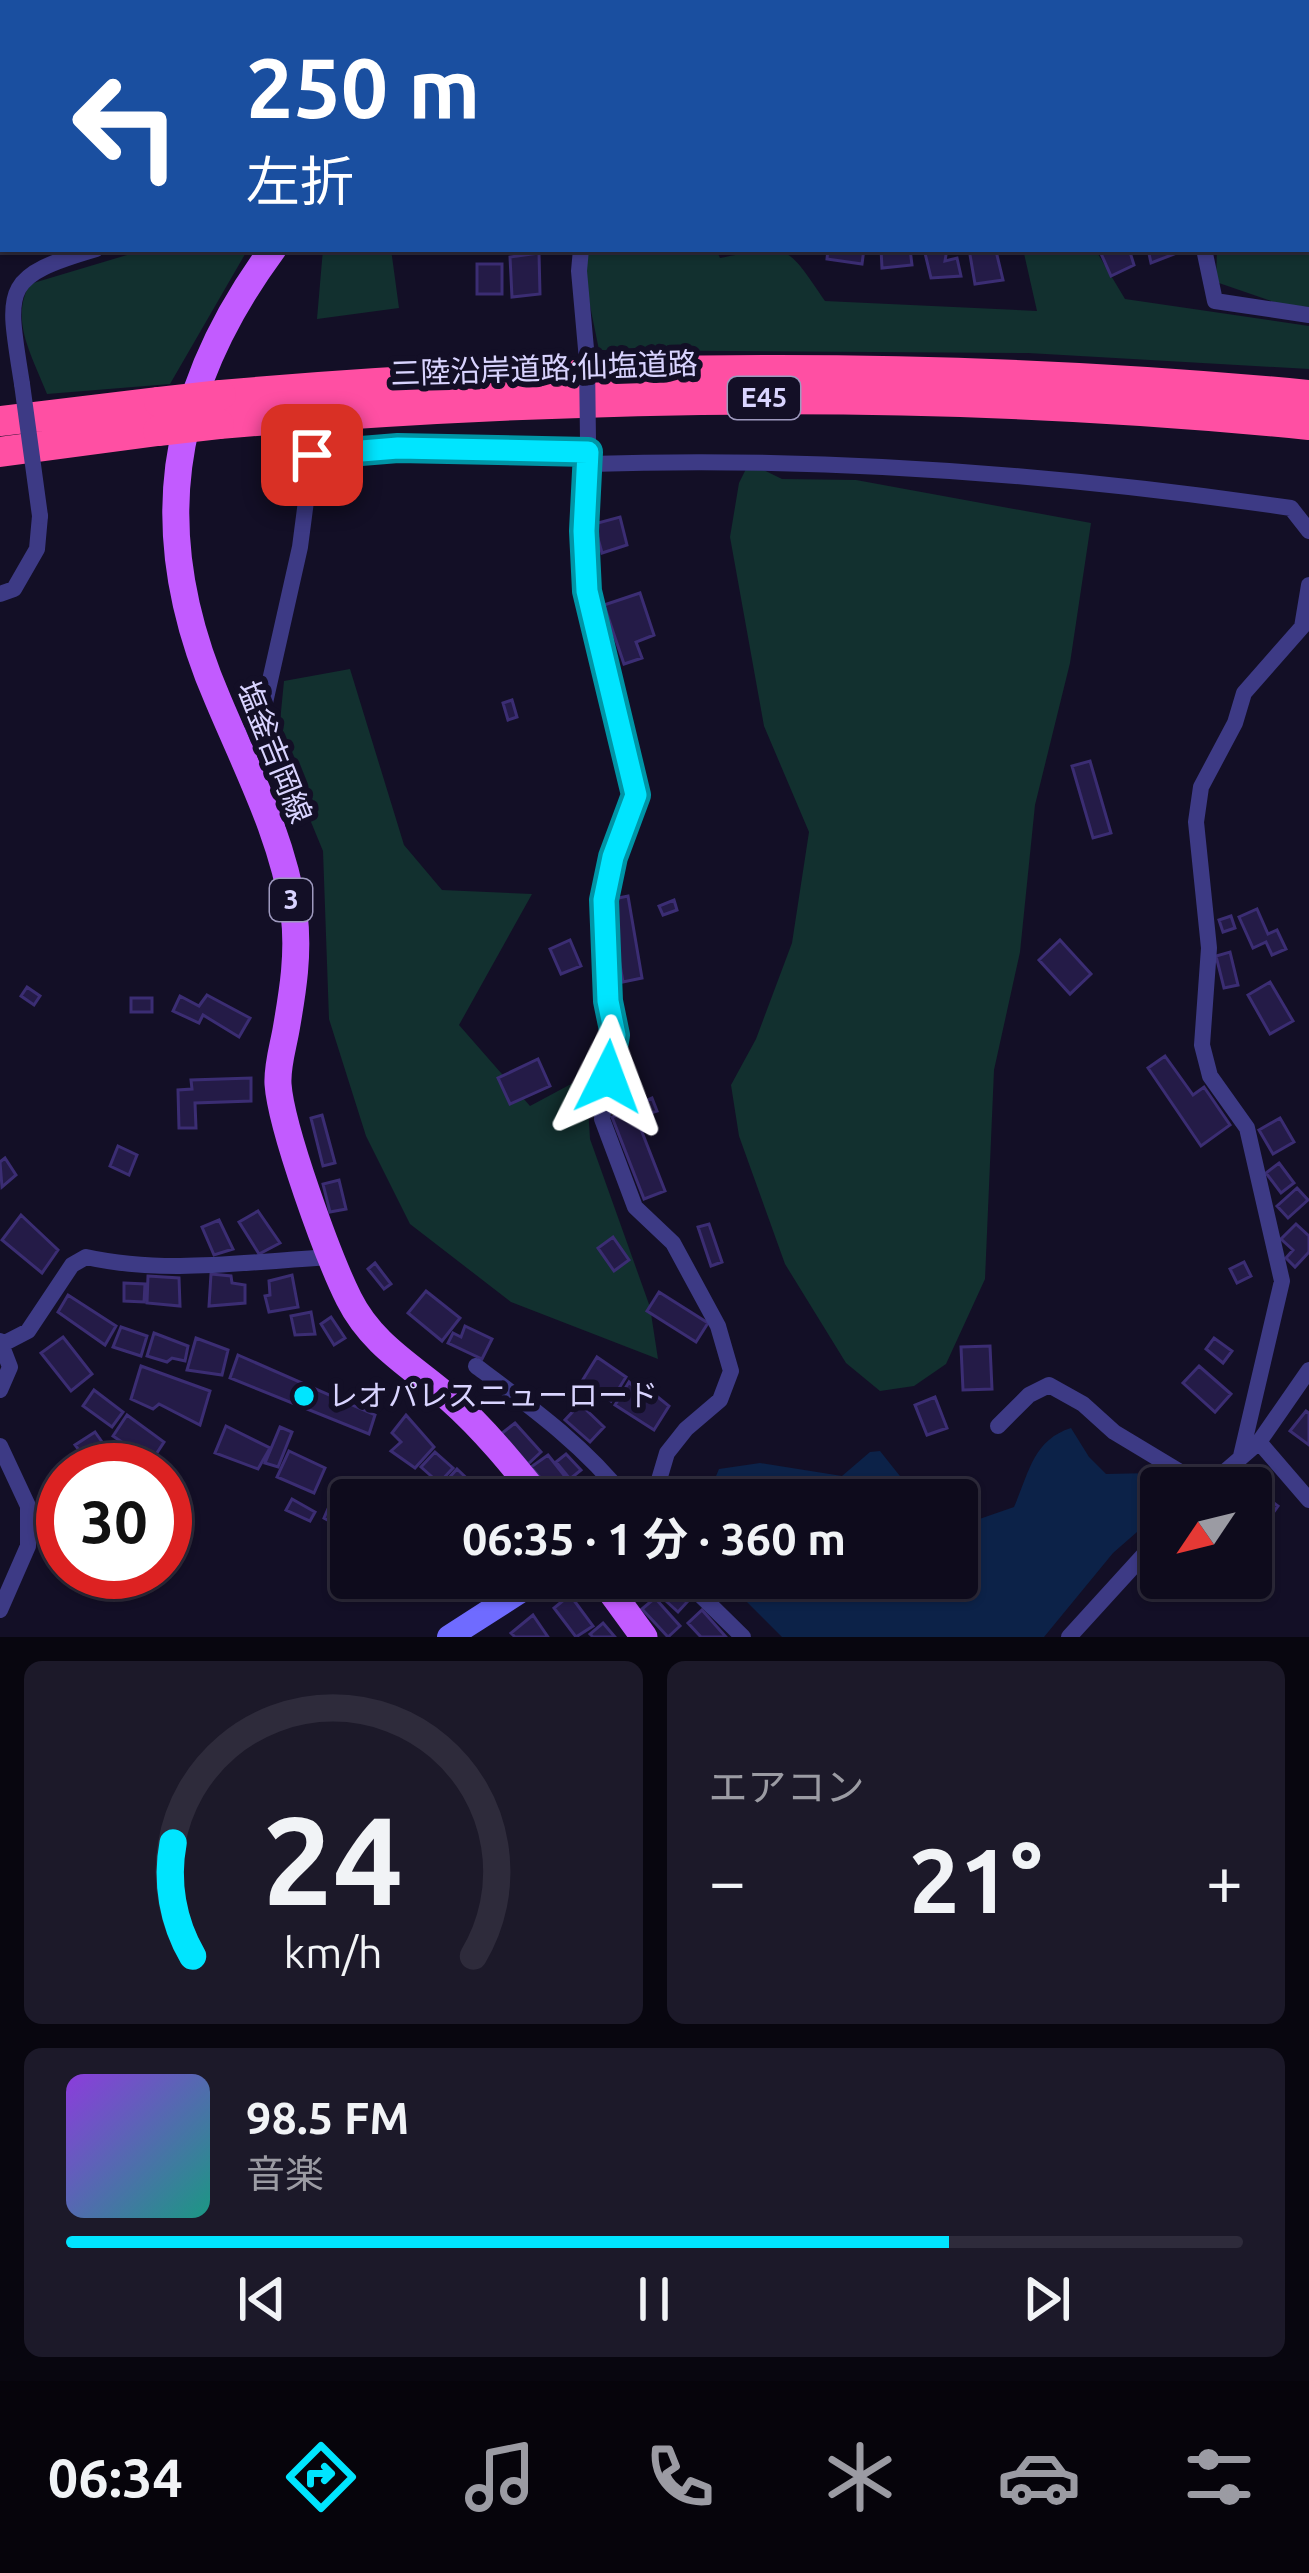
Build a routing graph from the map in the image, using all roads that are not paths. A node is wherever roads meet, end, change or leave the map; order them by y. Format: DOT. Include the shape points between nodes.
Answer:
graph roads {
  1 [pos="85,252"];
  2 [pos="271,252"];
  3 [pos="581,252"];
  4 [pos="1205,252"];
  5 [pos="1309,315"];
  6 [pos="1309,377"];
  7 [pos="974,387"];
  8 [pos="1309,395"];
  9 [pos="159,417"];
  10 [pos="0,421"];
  11 [pos="1309,425"];
  12 [pos="1309,446"];
  13 [pos="0,452"];
  14 [pos="588,452"];
  15 [pos="1309,531"];
  16 [pos="1309,585"];
  17 [pos="0,594"];
  18 [pos="240,748"];
  19 [pos="333,1257"];
  20 [pos="2,1342"];
  21 [pos="476,1366"];
  22 [pos="1309,1370"];
  23 [pos="0,1390"];
  24 [pos="998,1426"];
  25 [pos="1259,1442"];
  26 [pos="0,1446"];
  27 [pos="1241,1456"];
  28 [pos="1172,1467"];
  29 [pos="1229,1467"];
  30 [pos="522,1479"];
  31 [pos="611,1479"];
  32 [pos="659,1479"];
  33 [pos="1309,1500"];
  34 [pos="1140,1559"];
  35 [pos="508,1599"];
  36 [pos="616,1599"];
  37 [pos="704,1599"];
  38 [pos="0,1610"];
  39 [pos="449,1637"];
  40 [pos="644,1637"];
  41 [pos="742,1637"];
  42 [pos="1069,1637"];
  1 -- 17 [label="street, bridge" via="44,263 18,282 9,313 40,516 38,549 14,590"];
  2 -- 18 [label="main road, 塩釜吉岡線 / 3" via="207,354 177,475 191,634"];
  3 -- 14 [label="street, bridge"];
  4 -- 5 [label="street" via="1215,301"];
  6 -- 7 [label="highway"];
  7 -- 8 [label="highway, 三陸沿岸道路;仙塩道路 / E45" via="1119,379"];
  7 -- 9 [label="highway, 三陸沿岸道路;仙塩道路 / E45, bridge"];
  7 -- 11 [label="highway, 三陸沿岸道路;仙塩道路 / E45"];
  7 -- 12 [label="highway"];
  9 -- 10 [label="highway, 三陸沿岸道路;仙塩道路 / E45"];
  9 -- 13 [label="highway, 三陸沿岸道路;仙塩道路 / E45"];
  14 -- 15 [label="street" via="964,469 1291,508"];
  14 -- 18 [label="street" via="398,448 312,455 262,716"];
  14 -- 32 [label="street" via="587,591 636,795 604,900 615,1035 602,1119 635,1207 673,1243 718,1325 731,1371 720,1400 667,1453"];
  16 -- 27 [label="street" via="1302,627 1244,692 1202,787 1196,822 1209,948 1202,1045 1210,1076 1247,1128 1282,1281"];
  18 -- 19 [label="main road, 塩釜吉岡線 / 3" via="294,914 297,961 278,1082"];
  19 -- 20 [label="street" via="184,1265 86,1257 72,1265 28,1331"];
  19 -- 30 [label="main road, 塩釜吉岡線 / 3" via="380,1346 452,1402"];
  20 -- 23 [label="street" via="10,1367"];
  21 -- 31 [label="street"];
  22 -- 25 [label="street"];
  24 -- 28 [label="street" via="1049,1385"];
  25 -- 27 [label="street"];
  25 -- 33 [label="street"];
  26 -- 38 [label="street" via="28,1506 28,1546"];
  27 -- 29 [label="street"];
  34 -- 42 [label="street"];
  35 -- 39 [label="street"];
  36 -- 40 [label="main road"];
  37 -- 41 [label="street"];
}
